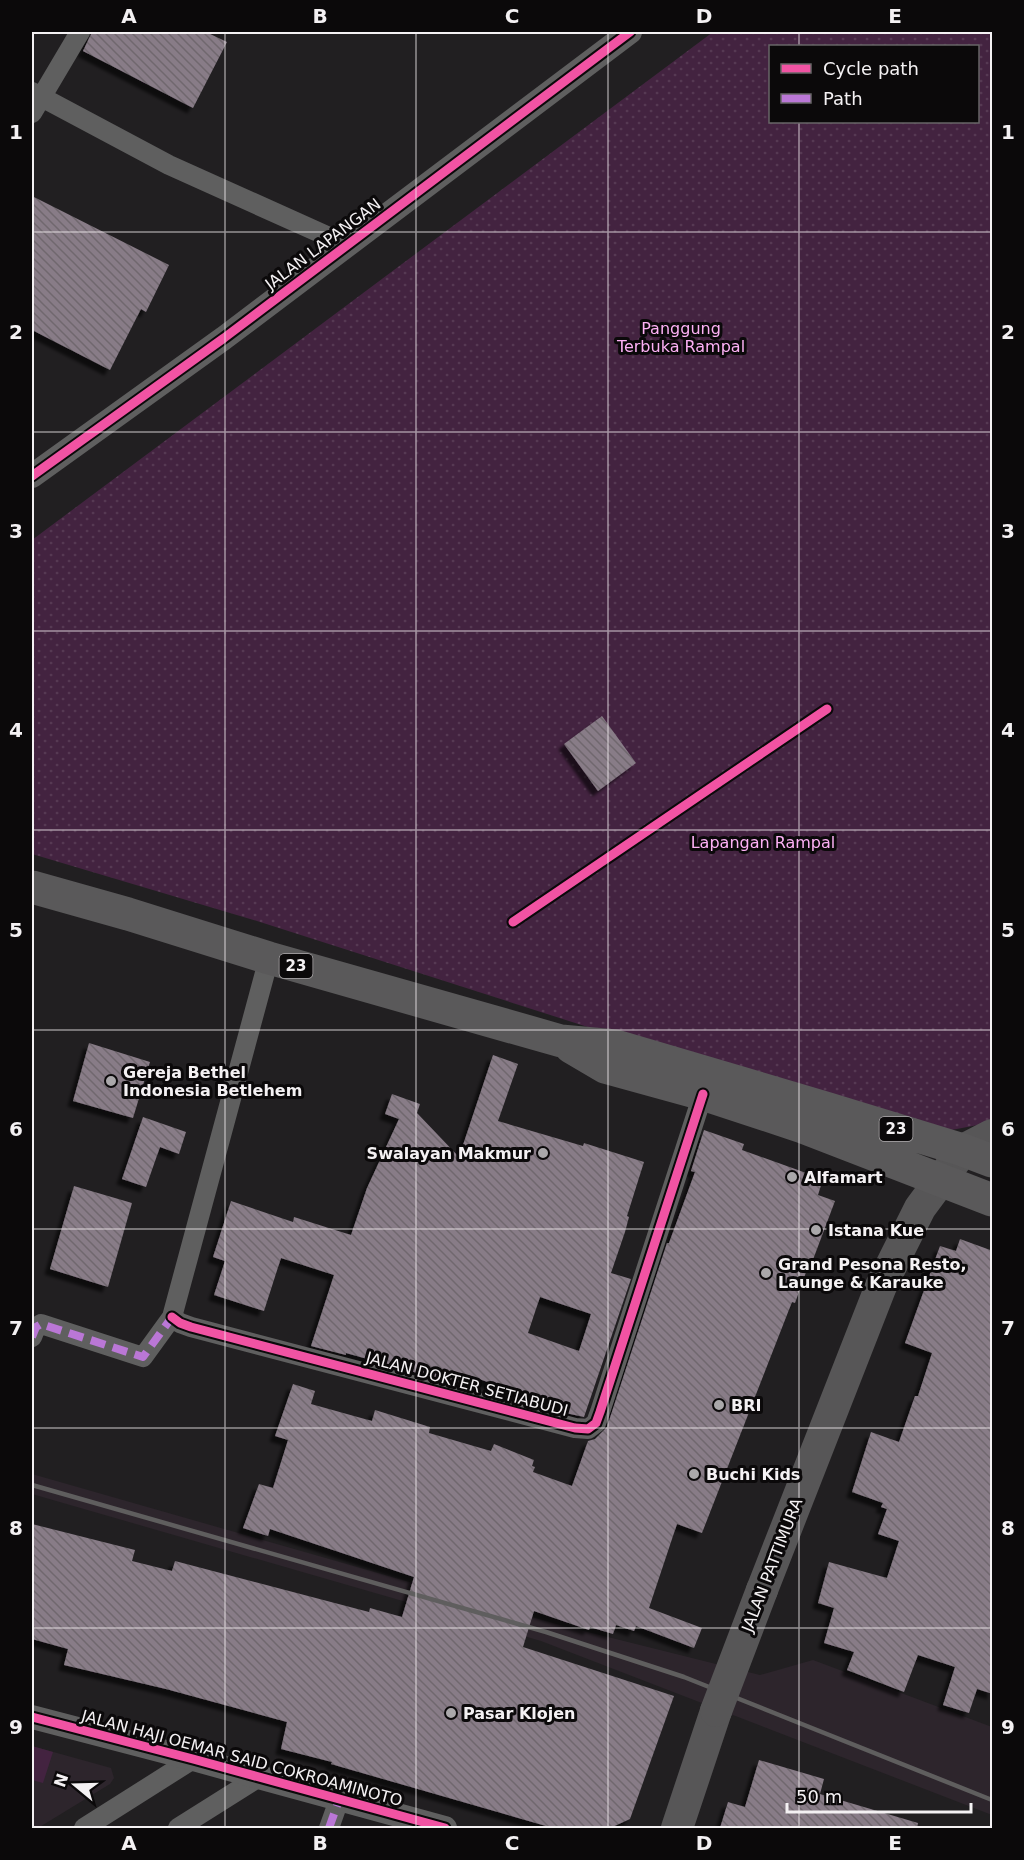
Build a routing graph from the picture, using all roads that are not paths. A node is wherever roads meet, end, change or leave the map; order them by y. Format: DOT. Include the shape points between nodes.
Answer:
graph roads {
  1 [pos="80,32"];
  2 [pos="630,32"];
  3 [pos="34,101"];
  4 [pos="347,245"];
  5 [pos="32,476"];
  6 [pos="32,887"];
  7 [pos="269,958"];
  8 [pos="561,1041"];
  9 [pos="703,1094"];
  10 [pos="993,1135"];
  11 [pos="963,1150"];
  12 [pos="993,1161"];
  13 [pos="941,1181"];
  14 [pos="993,1200"];
  15 [pos="172,1317"];
  16 [pos="32,1337"];
  17 [pos="32,1717"];
  18 [pos="193,1759"];
  19 [pos="259,1777"];
  20 [pos="339,1800"];
  21 [pos="438,1827"];
  22 [pos="84,1828"];
  23 [pos="178,1828"];
  24 [pos="329,1828"];
  25 [pos="677,1828"];
  1 -- 3 [label="street"];
  2 -- 4 [label="street, JALAN LAPANGAN"];
  3 -- 4 [label="street"];
  4 -- 5 [label="street, JALAN LAPANGAN"];
  6 -- 7 [label="highway, 23"];
  7 -- 8 [label="highway, 23"];
  7 -- 15 [label="street"];
  8 -- 9 [label="highway, 23" via="604,1067"];
  8 -- 11 [label="highway, 23" via="616,1046"];
  9 -- 13 [label="highway, 23" via="803,1127"];
  9 -- 15 [label="street, JALAN DOKTER SETIABUDI" via="600,1412 596,1423 588,1429 191,1327"];
  10 -- 11 [label="main road"];
  11 -- 12 [label="highway, 23"];
  11 -- 13 [label="main road, JALAN PATTIMURA"];
  13 -- 14 [label="highway, 23"];
  13 -- 25 [label="main road, JALAN PATTIMURA, bridge" via="920,1208 881,1286 762,1590"];
  15 -- 16 [label="street" via="143,1357 41,1324"];
  17 -- 18 [label="street, JALAN HAJI OEMAR SAID COKROAMINOTO"];
  18 -- 19 [label="street, JALAN HAJI OEMAR SAID COKROAMINOTO"];
  18 -- 22 [label="street"];
  19 -- 20 [label="street, JALAN HAJI OEMAR SAID COKROAMINOTO"];
  19 -- 23 [label="street"];
  20 -- 21 [label="street, JALAN HAJI OEMAR SAID COKROAMINOTO"];
  20 -- 24 [label="street"];
}
